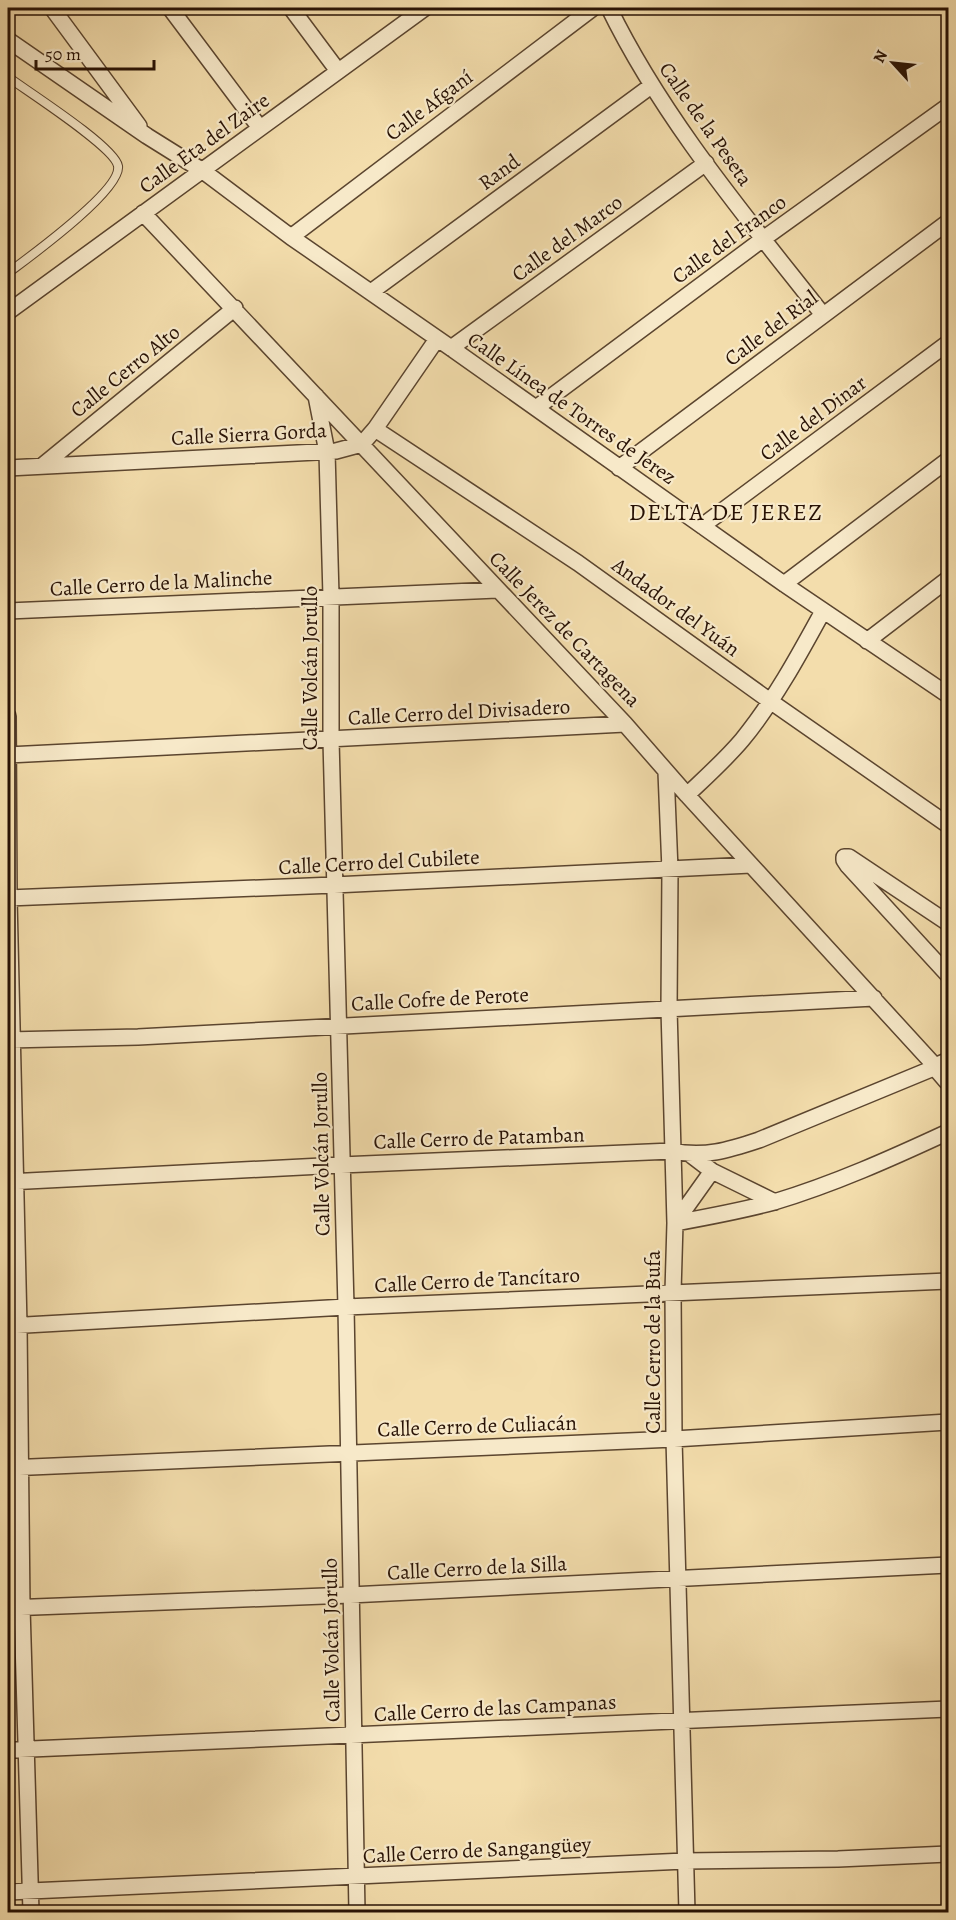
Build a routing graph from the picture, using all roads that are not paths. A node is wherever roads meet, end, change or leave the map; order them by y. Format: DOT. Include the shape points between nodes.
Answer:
graph roads {
  1 [pos="52,8"];
  2 [pos="170,8"];
  3 [pos="291,8"];
  4 [pos="593,8"];
  5 [pos="609,8"];
  6 [pos="416,10"];
  7 [pos="8,40"];
  8 [pos="338,71"];
  9 [pos="8,77"];
  10 [pos="651,86"];
  11 [pos="948,106"];
  12 [pos="260,128"];
  13 [pos="147,136"];
  14 [pos="706,163"];
  15 [pos="203,171"];
  16 [pos="143,213"];
  17 [pos="948,222"];
  18 [pos="291,237"];
  19 [pos="763,239"];
  20 [pos="8,273"];
  21 [pos="370,292"];
  22 [pos="235,308"];
  23 [pos="8,312"];
  24 [pos="823,315"];
  25 [pos="437,339"];
  26 [pos="948,343"];
  27 [pos="451,348"];
  28 [pos="316,395"];
  29 [pos="536,408"];
  30 [pos="375,429"];
  31 [pos="362,444"];
  32 [pos="327,452"];
  33 [pos="948,460"];
  34 [pos="42,466"];
  35 [pos="8,468"];
  36 [pos="619,468"];
  37 [pos="702,526"];
  38 [pos="948,579"];
  39 [pos="784,584"];
  40 [pos="497,590"];
  41 [pos="332,596"];
  42 [pos="8,611"];
  43 [pos="824,611"];
  44 [pos="867,641"];
  45 [pos="947,693"];
  46 [pos="770,701"];
  47 [pos="8,716"];
  48 [pos="625,724"];
  49 [pos="331,740"];
  50 [pos="8,755"];
  51 [pos="666,772"];
  52 [pos="687,795"];
  53 [pos="948,825"];
  54 [pos="751,865"];
  55 [pos="670,870"];
  56 [pos="334,885"];
  57 [pos="8,898"];
  58 [pos="948,923"];
  59 [pos="948,975"];
  60 [pos="874,999"];
  61 [pos="669,1009"];
  62 [pos="339,1025"];
  63 [pos="10,1040"];
  64 [pos="944,1070"];
  65 [pos="948,1132"];
  66 [pos="672,1151"];
  67 [pos="691,1155"];
  68 [pos="341,1165"];
  69 [pos="712,1171"];
  70 [pos="12,1182"];
  71 [pos="775,1202"];
  72 [pos="675,1223"];
  73 [pos="948,1281"];
  74 [pos="673,1292"];
  75 [pos="346,1307"];
  76 [pos="13,1326"];
  77 [pos="948,1422"];
  78 [pos="674,1438"];
  79 [pos="348,1452"];
  80 [pos="14,1468"];
  81 [pos="948,1565"];
  82 [pos="679,1580"];
  83 [pos="350,1595"];
  84 [pos="15,1607"];
  85 [pos="948,1709"];
  86 [pos="682,1721"];
  87 [pos="354,1735"];
  88 [pos="25,1749"];
  89 [pos="8,1750"];
  90 [pos="948,1854"];
  91 [pos="686,1862"];
  92 [pos="357,1877"];
  93 [pos="31,1891"];
  94 [pos="8,1892"];
  95 [pos="31,1912"];
  96 [pos="357,1912"];
  97 [pos="687,1912"];
  1 -- 13 [label="street"];
  2 -- 12 [label="street"];
  3 -- 8 [label="street"];
  4 -- 18 [label="street, Calle Afganí"];
  5 -- 10 [label="street, Calle de la Peseta"];
  6 -- 8 [label="street, Calle Eta del Zaire"];
  7 -- 13 [label="street, Calle Línea de Torres de Jerez"];
  8 -- 12 [label="street, Calle Eta del Zaire"];
  9 -- 20 [label="lane" via="99,142 118,165 113,183"];
  10 -- 14 [label="street, Calle de la Peseta"];
  10 -- 21 [label="street, Rand"];
  11 -- 19 [label="street, Calle del Franco"];
  12 -- 15 [label="street, Calle Eta del Zaire"];
  13 -- 15 [label="street, Calle Línea de Torres de Jerez"];
  14 -- 19 [label="street, Calle de la Peseta"];
  14 -- 27 [label="street, Calle del Marco"];
  15 -- 16 [label="street, Calle Eta del Zaire"];
  15 -- 18 [label="street, Calle Línea de Torres de Jerez"];
  16 -- 22 [label="street, Calle Jerez de Cartagena"];
  16 -- 23 [label="street, Calle Eta del Zaire"];
  17 -- 24 [label="street, Calle del Rial"];
  18 -- 21 [label="street, Calle Línea de Torres de Jerez"];
  19 -- 24 [label="street, Calle de la Peseta"];
  19 -- 29 [label="street, Calle del Franco"];
  21 -- 25 [label="street, Calle Línea de Torres de Jerez"];
  22 -- 28 [label="street, Calle Jerez de Cartagena"];
  22 -- 34 [label="street, Calle Cerro Alto"];
  24 -- 36 [label="street, Calle del Rial"];
  25 -- 27 [label="street, Calle Línea de Torres de Jerez"];
  25 -- 30 [label="street"];
  26 -- 37 [label="street, Calle del Dinar"];
  27 -- 29 [label="street, Calle Línea de Torres de Jerez"];
  28 -- 31 [label="street, Calle Jerez de Cartagena"];
  28 -- 32 [label="street, Calle Volcán Jorullo"];
  29 -- 36 [label="street, Calle Línea de Torres de Jerez"];
  30 -- 31 [label="street"];
  30 -- 46 [label="street, Andador del Yuán" via="578,563"];
  31 -- 32 [label="street, Calle Sierra Gorda"];
  31 -- 40 [label="street, Calle Jerez de Cartagena"];
  32 -- 34 [label="street, Calle Sierra Gorda"];
  32 -- 41 [label="street, Calle Volcán Jorullo"];
  33 -- 39 [label="street"];
  34 -- 35 [label="street, Calle Sierra Gorda"];
  36 -- 37 [label="street, Calle Línea de Torres de Jerez"];
  37 -- 39 [label="street, Calle Línea de Torres de Jerez"];
  38 -- 44 [label="street"];
  39 -- 43 [label="street, Calle Línea de Torres de Jerez"];
  40 -- 41 [label="street, Calle Cerro de la Malinche"];
  40 -- 48 [label="street, Calle Jerez de Cartagena"];
  41 -- 42 [label="street, Calle Cerro de la Malinche"];
  41 -- 49 [label="street, Calle Volcán Jorullo"];
  43 -- 44 [label="street, Calle Línea de Torres de Jerez"];
  43 -- 46 [label="street"];
  44 -- 45 [label="street, Calle Línea de Torres de Jerez"];
  46 -- 52 [label="street" via="744,738"];
  46 -- 53 [label="street, Andador del Yuán"];
  47 -- 50 [label="street"];
  48 -- 49 [label="street, Calle Cerro del Divisadero"];
  48 -- 51 [label="street, Calle Jerez de Cartagena"];
  49 -- 50 [label="street, Calle Cerro del Divisadero"];
  49 -- 56 [label="street, Calle Volcán Jorullo"];
  50 -- 57 [label="street"];
  51 -- 52 [label="street, Calle Jerez de Cartagena"];
  51 -- 55 [label="street, Calle Cerro de la Bufa"];
  52 -- 54 [label="street, Calle Jerez de Cartagena"];
  54 -- 55 [label="street, Calle Cerro del Cubilete"];
  54 -- 60 [label="street, Calle Jerez de Cartagena"];
  55 -- 56 [label="street, Calle Cerro del Cubilete"];
  55 -- 61 [label="street, Calle Cerro de la Bufa"];
  56 -- 57 [label="street, Calle Cerro del Cubilete"];
  56 -- 62 [label="street, Calle Volcán Jorullo"];
  57 -- 63 [label="street"];
  58 -- 59 [label="street" via="849,856 844,857"];
  60 -- 61 [label="street, Calle Cofre de Perote"];
  60 -- 64 [label="street, Calle Jerez de Cartagena"];
  61 -- 62 [label="street, Calle Cofre de Perote"];
  61 -- 66 [label="street, Calle Cerro de la Bufa"];
  62 -- 63 [label="street, Calle Cofre de Perote"];
  62 -- 68 [label="street, Calle Volcán Jorullo"];
  63 -- 70 [label="street"];
  64 -- 67 [label="street, Calle Cerro de Patamban" via="730,1150"];
  65 -- 71 [label="street" via="845,1177"];
  66 -- 67 [label="street, Calle Cerro de Patamban"];
  66 -- 68 [label="street, Calle Cerro de Patamban"];
  66 -- 72 [label="street, Calle Cerro de la Bufa"];
  67 -- 69 [label="street"];
  68 -- 70 [label="street, Calle Cerro de Patamban"];
  68 -- 75 [label="street, Calle Volcán Jorullo"];
  69 -- 71 [label="street"];
  69 -- 72 [label="street"];
  70 -- 76 [label="street"];
  71 -- 72 [label="street"];
  72 -- 74 [label="street, Calle Cerro de la Bufa"];
  73 -- 74 [label="street, Calle Cerro de Tancítaro"];
  74 -- 75 [label="street, Calle Cerro de Tancítaro"];
  74 -- 78 [label="street, Calle Cerro de la Bufa"];
  75 -- 76 [label="street, Calle Cerro de Tancítaro"];
  75 -- 79 [label="street, Calle Volcán Jorullo"];
  76 -- 80 [label="street"];
  77 -- 78 [label="street, Calle Cerro de Culiacán"];
  78 -- 79 [label="street, Calle Cerro de Culiacán"];
  78 -- 82 [label="street, Calle Cerro de la Bufa"];
  79 -- 80 [label="street, Calle Cerro de Culiacán"];
  79 -- 83 [label="street, Calle Volcán Jorullo"];
  80 -- 84 [label="street"];
  81 -- 82 [label="street, Calle Cerro de la Silla"];
  82 -- 83 [label="street, Calle Cerro de la Silla"];
  82 -- 86 [label="street, Calle Cerro de la Bufa"];
  83 -- 84 [label="street, Calle Cerro de la Silla"];
  83 -- 87 [label="street, Calle Volcán Jorullo"];
  84 -- 88 [label="street"];
  85 -- 86 [label="street, Calle Cerro de las Campanas"];
  86 -- 87 [label="street, Calle Cerro de las Campanas"];
  86 -- 91 [label="street, Calle Cerro de la Bufa"];
  87 -- 88 [label="street, Calle Cerro de las Campanas"];
  87 -- 92 [label="street, Calle Volcán Jorullo"];
  88 -- 89 [label="street, Calle Cerro de las Campanas"];
  88 -- 93 [label="street"];
  90 -- 91 [label="street, Calle Cerro de Sangangüey"];
  91 -- 92 [label="street, Calle Cerro de Sangangüey"];
  91 -- 97 [label="street, Calle Cerro de la Bufa"];
  92 -- 93 [label="street, Calle Cerro de Sangangüey"];
  92 -- 96 [label="street, Calle Volcán Jorullo"];
  93 -- 94 [label="street, Calle Cerro de Sangangüey"];
  93 -- 95 [label="street"];
}
